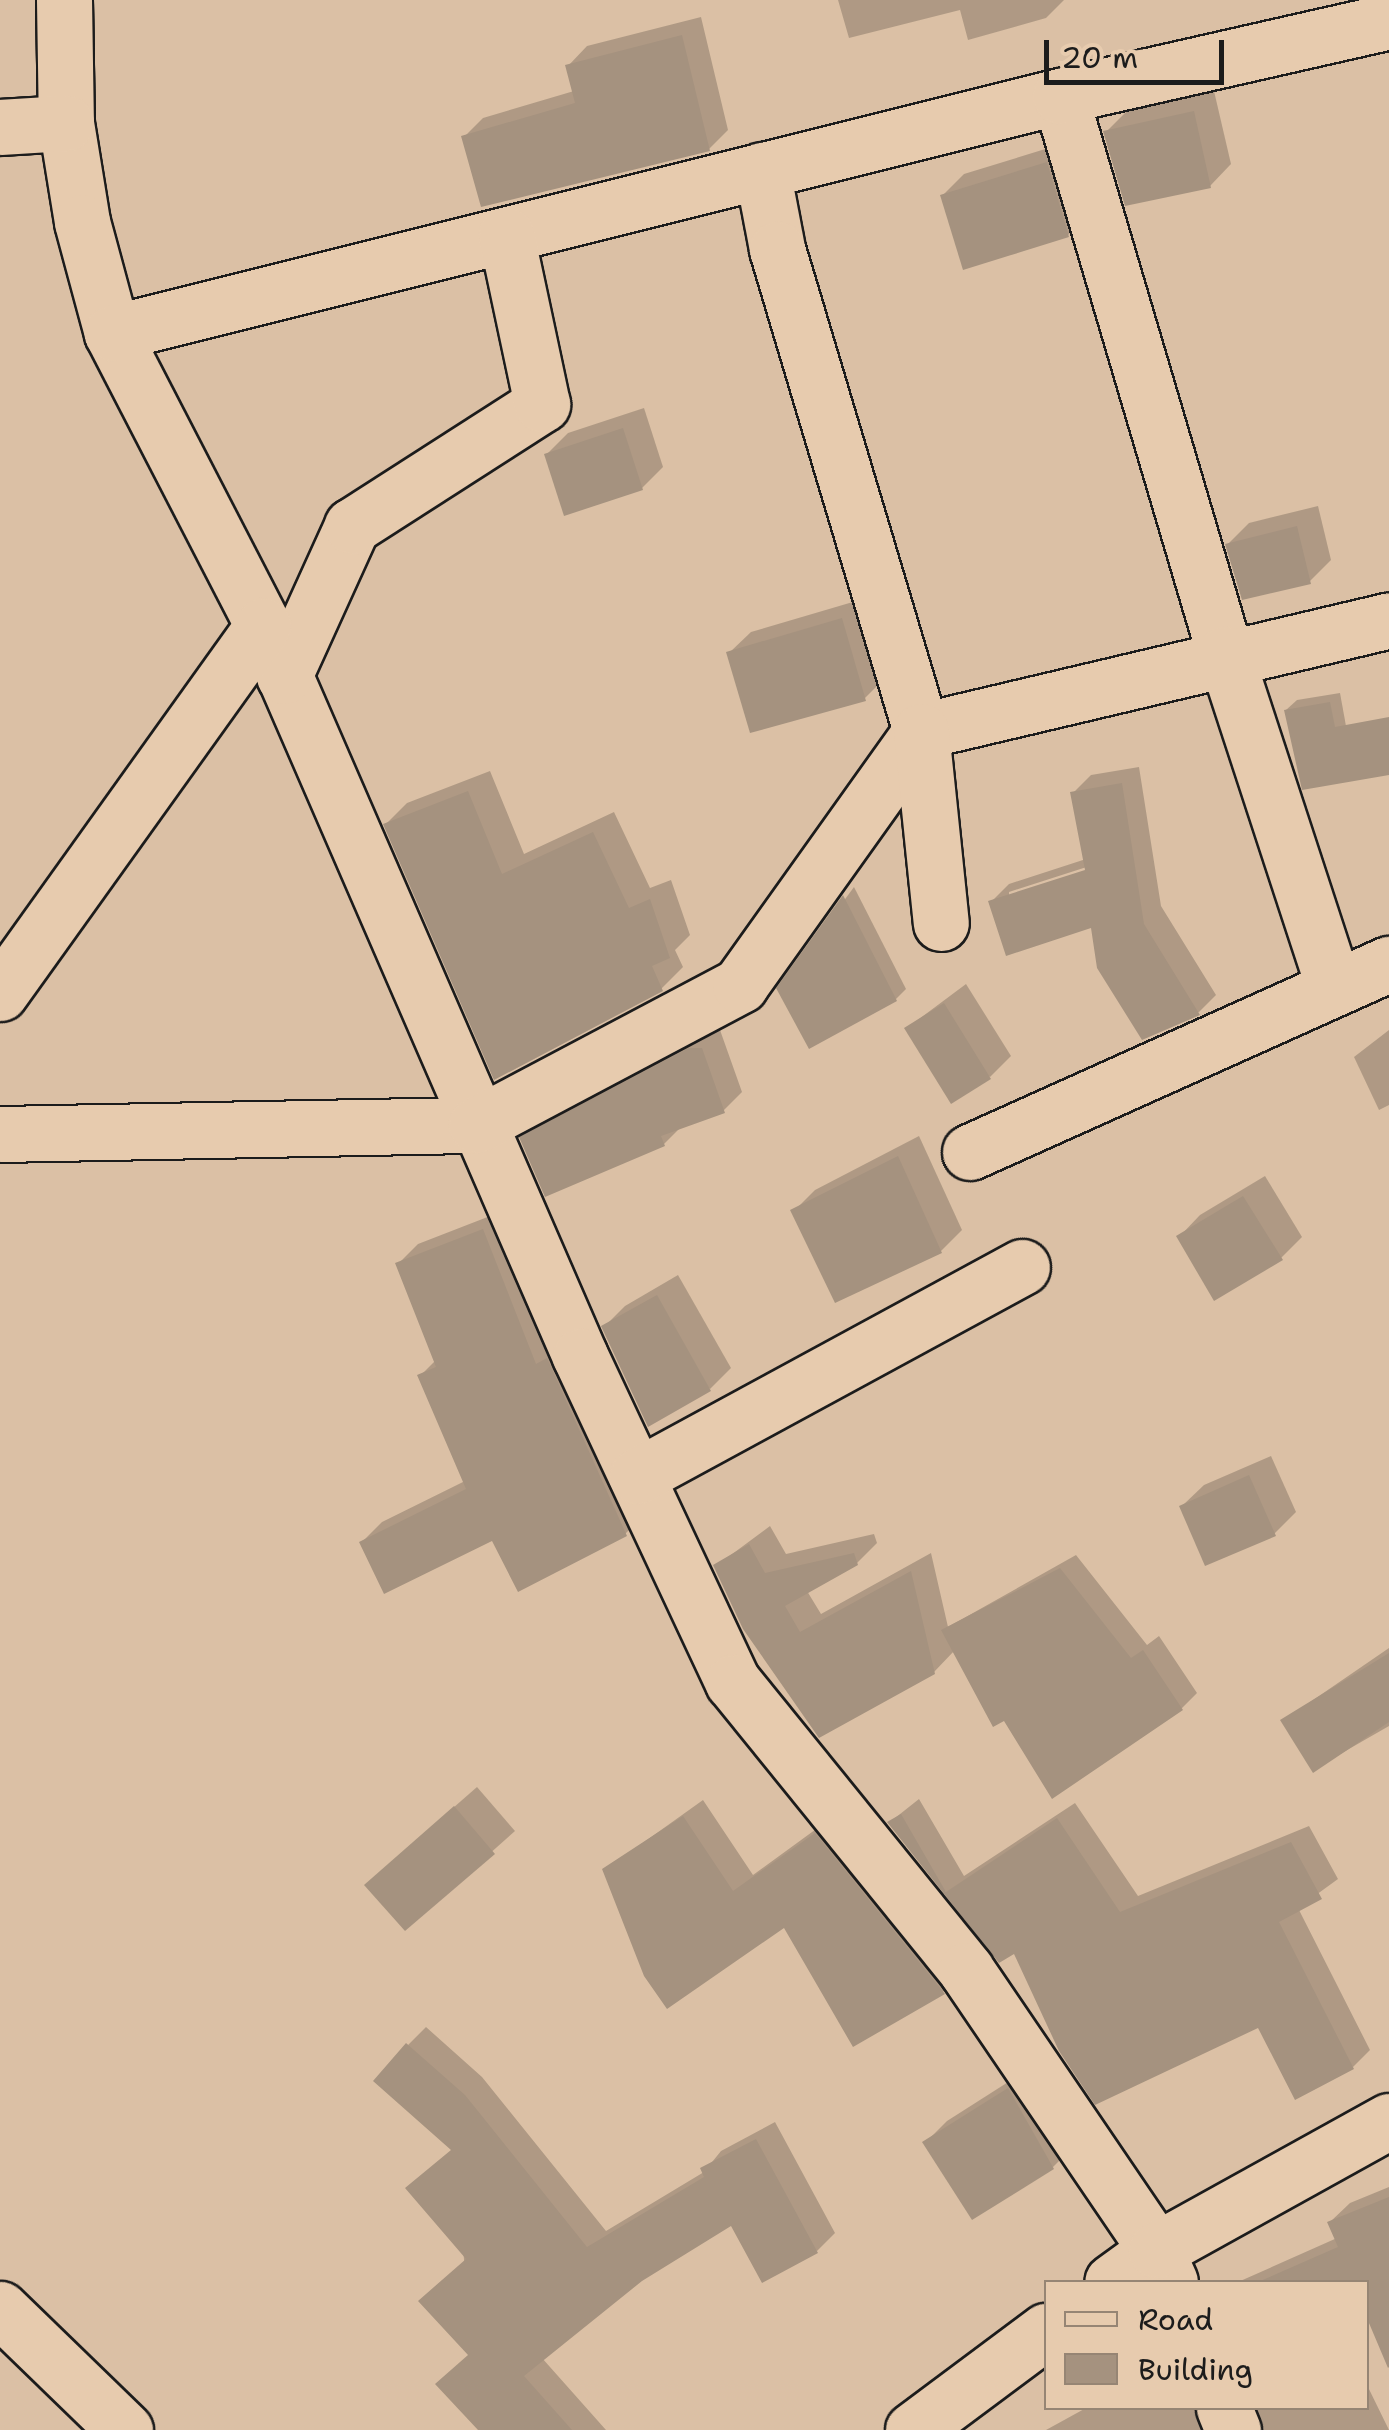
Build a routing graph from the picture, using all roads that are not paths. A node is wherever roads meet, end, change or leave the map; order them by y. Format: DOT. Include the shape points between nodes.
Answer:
graph roads {
  1 [pos="64,0"];
  2 [pos="1389,21"];
  3 [pos="1060,96"];
  4 [pos="66,124"];
  5 [pos="0,127"];
  6 [pos="762,170"];
  7 [pos="506,234"];
  8 [pos="112,333"];
  9 [pos="1389,620"];
  10 [pos="263,626"];
  11 [pos="1225,654"];
  12 [pos="284,676"];
  13 [pos="922,732"];
  14 [pos="942,923"];
  15 [pos="1389,964"];
  16 [pos="1334,987"];
  17 [pos="0,993"];
  18 [pos="476,1125"];
  19 [pos="0,1134"];
  20 [pos="970,1152"];
  21 [pos="1022,1267"];
  22 [pos="637,1476"];
  23 [pos="1389,2121"];
  24 [pos="1164,2266"];
  25 [pos="1118,2280"];
  26 [pos="0,2309"];
  27 [pos="1044,2332"];
  28 [pos="126,2430"];
  29 [pos="913,2430"];
  1 -- 4 [label="main road"];
  2 -- 3 [label="main road"];
  3 -- 6 [label="main road"];
  3 -- 11 [label="main road"];
  4 -- 5 [label="main road"];
  4 -- 8 [label="main road" via="82,222"];
  6 -- 7 [label="main road"];
  6 -- 13 [label="main road" via="777,250"];
  7 -- 8 [label="main road"];
  7 -- 12 [label="main road" via="542,404 352,526"];
  8 -- 10 [label="main road"];
  9 -- 11 [label="main road"];
  10 -- 12 [label="main road"];
  10 -- 17 [label="main road"];
  11 -- 13 [label="main road"];
  11 -- 16 [label="main road"];
  12 -- 18 [label="main road"];
  13 -- 14 [label="main road"];
  13 -- 18 [label="main road" via="740,985"];
  15 -- 16 [label="main road"];
  16 -- 20 [label="main road"];
  18 -- 19 [label="main road"];
  18 -- 22 [label="main road"];
  21 -- 22 [label="main road"];
  22 -- 24 [label="main road" via="733,1682 966,1970"];
  23 -- 24 [label="main road"];
  24 -- 25 [label="main road"];
  26 -- 28 [label="main road"];
  27 -- 29 [label="main road"];
}
